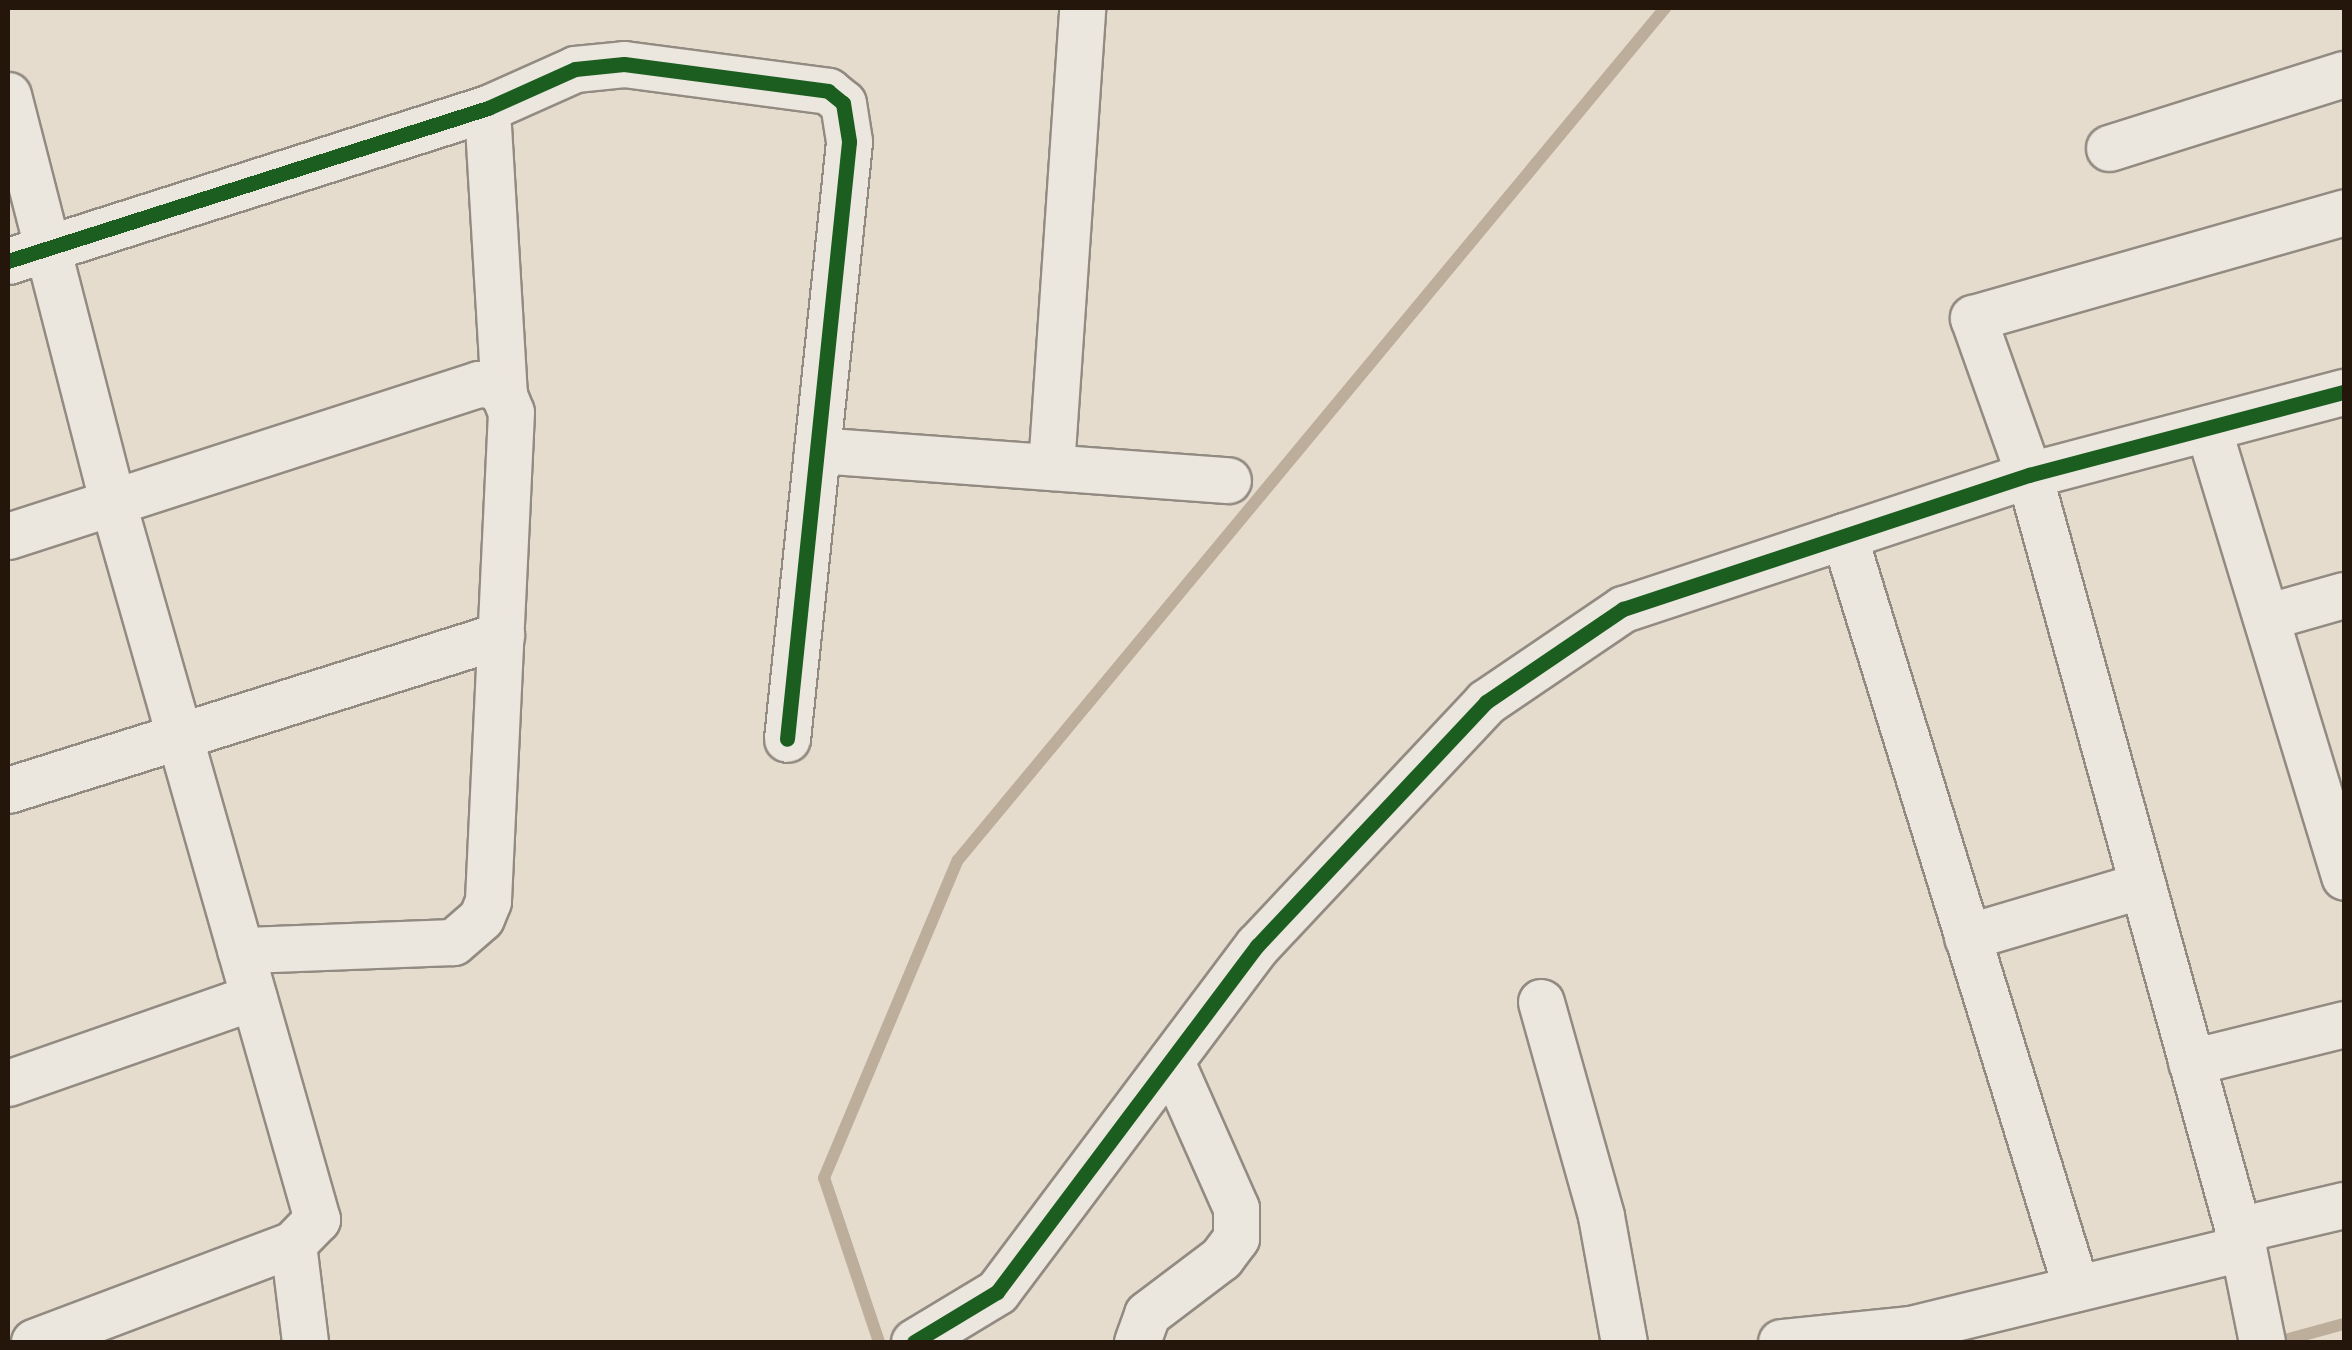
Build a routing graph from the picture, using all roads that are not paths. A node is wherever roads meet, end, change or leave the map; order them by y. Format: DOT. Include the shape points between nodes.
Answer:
graph roads {
  1 [pos="1082,8"];
  2 [pos="2344,74"];
  3 [pos="8,95"];
  4 [pos="488,126"];
  5 [pos="2109,148"];
  6 [pos="2344,212"];
  7 [pos="27,253"];
  8 [pos="2344,392"];
  9 [pos="504,396"];
  10 [pos="2208,428"];
  11 [pos="817,450"];
  12 [pos="1051,467"];
  13 [pos="2028,475"];
  14 [pos="1228,480"];
  15 [pos="112,500"];
  16 [pos="8,536"];
  17 [pos="1844,536"];
  18 [pos="2344,594"];
  19 [pos="2266,617"];
  20 [pos="501,635"];
  21 [pos="180,738"];
  22 [pos="787,739"];
  23 [pos="8,790"];
  24 [pos="2341,850"];
  25 [pos="2142,885"];
  26 [pos="1967,937"];
  27 [pos="240,950"];
  28 [pos="253,997"];
  29 [pos="1541,1002"];
  30 [pos="2344,1024"];
  31 [pos="1172,1061"];
  32 [pos="2191,1062"];
  33 [pos="8,1083"];
  34 [pos="2344,1205"];
  35 [pos="2240,1239"];
  36 [pos="293,1244"];
  37 [pos="2076,1288"];
  38 [pos="2260,1335"];
  39 [pos="34,1342"];
  40 [pos="304,1342"];
  41 [pos="914,1342"];
  42 [pos="1137,1342"];
  43 [pos="1624,1342"];
  44 [pos="1780,1342"];
  1 -- 12 [label="street"];
  2 -- 5 [label="street"];
  3 -- 7 [label="street"];
  4 -- 9 [label="street"];
  6 -- 13 [label="street" via="1973,318"];
  7 -- 11 [label="street" via="488,108 575,69 624,64 828,91 850,120"];
  7 -- 15 [label="street"];
  8 -- 10 [label="street"];
  9 -- 15 [label="street" via="494,385 478,384"];
  9 -- 20 [label="street" via="512,412"];
  10 -- 13 [label="street"];
  10 -- 19 [label="street"];
  11 -- 12 [label="street"];
  11 -- 22 [label="street"];
  12 -- 14 [label="street"];
  13 -- 17 [label="street"];
  13 -- 25 [label="street"];
  15 -- 16 [label="street"];
  15 -- 21 [label="street"];
  17 -- 26 [label="street"];
  17 -- 31 [label="street" via="1622,609 1486,702 1258,946"];
  18 -- 19 [label="street"];
  19 -- 24 [label="street"];
  20 -- 21 [label="street"];
  20 -- 27 [label="street" via="488,901 481,918 453,942"];
  21 -- 23 [label="street"];
  21 -- 27 [label="street"];
  25 -- 26 [label="street"];
  25 -- 32 [label="street"];
  26 -- 37 [label="street"];
  27 -- 28 [label="street"];
  28 -- 33 [label="street"];
  28 -- 36 [label="street" via="317,1219"];
  29 -- 43 [label="street" via="1601,1216"];
  30 -- 32 [label="street"];
  31 -- 41 [label="street" via="997,1292"];
  31 -- 42 [label="street" via="1236,1208 1236,1238 1222,1258 1147,1314"];
  32 -- 35 [label="street"];
  34 -- 35 [label="street"];
  35 -- 37 [label="street"];
  35 -- 38 [label="street"];
  36 -- 39 [label="street"];
  36 -- 40 [label="street"];
  37 -- 44 [label="street" via="1910,1329"];
}
